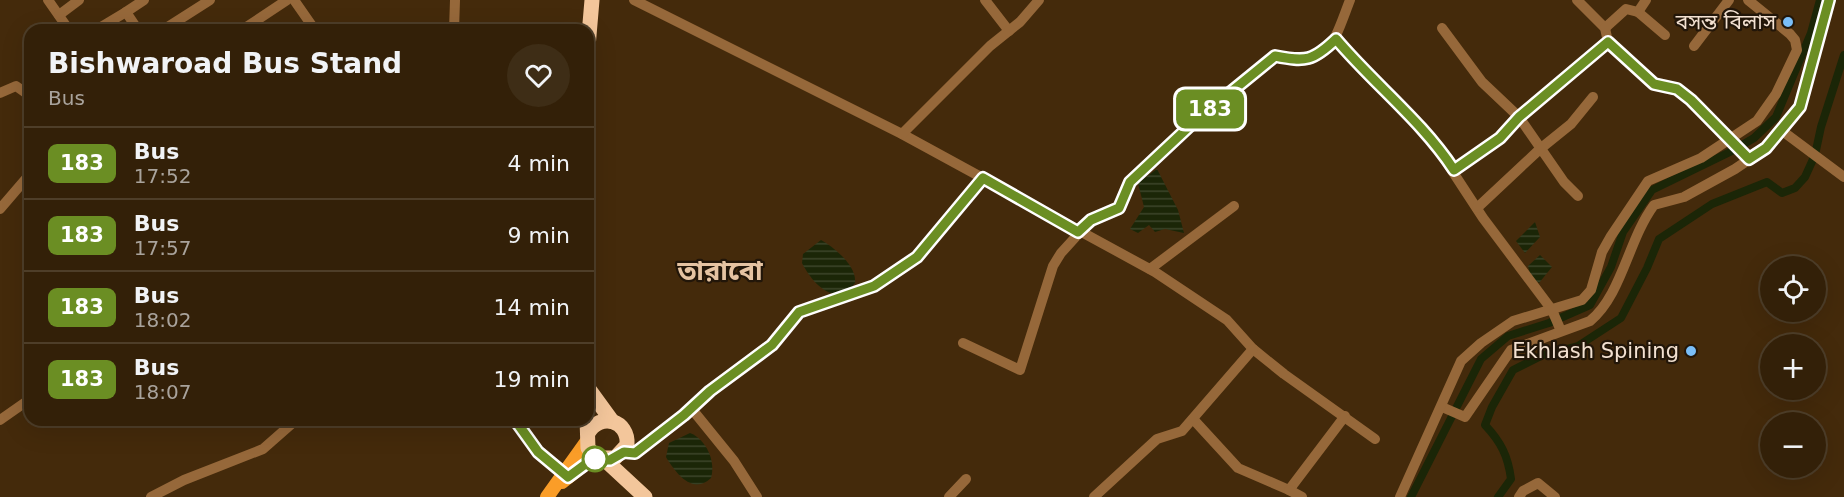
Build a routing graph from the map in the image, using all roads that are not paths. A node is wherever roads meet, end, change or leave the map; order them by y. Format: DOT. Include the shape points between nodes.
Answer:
graph roads {
  1 [pos="48,0"];
  2 [pos="79,0"];
  3 [pos="144,0"];
  4 [pos="210,0"];
  5 [pos="286,0"];
  6 [pos="294,0"];
  7 [pos="455,0"];
  8 [pos="592,0"];
  9 [pos="634,0"];
  10 [pos="985,0"];
  11 [pos="1040,0"];
  12 [pos="1338,0"];
  13 [pos="1577,0"];
  14 [pos="1646,0"];
  15 [pos="1729,0"];
  16 [pos="1748,0"];
  17 [pos="1829,0"];
  18 [pos="1349,4"];
  19 [pos="126,12"];
  20 [pos="1638,12"];
  21 [pos="59,15"];
  22 [pos="65,24"];
  23 [pos="106,24"];
  24 [pos="134,24"];
  25 [pos="172,24"];
  26 [pos="251,24"];
  27 [pos="310,24"];
  28 [pos="454,24"];
  29 [pos="590,24"];
  30 [pos="1442,28"];
  31 [pos="1605,28"];
  32 [pos="1010,31"];
  33 [pos="1665,35"];
  34 [pos="1336,39"];
  35 [pos="1608,42"];
  36 [pos="1694,46"];
  37 [pos="24,92"];
  38 [pos="0,93"];
  39 [pos="1593,97"];
  40 [pos="1519,117"];
  41 [pos="1781,130"];
  42 [pos="902,134"];
  43 [pos="1730,140"];
  44 [pos="1540,148"];
  45 [pos="1749,159"];
  46 [pos="1454,170"];
  47 [pos="1844,177"];
  48 [pos="983,178"];
  49 [pos="24,181"];
  50 [pos="1578,196"];
  51 [pos="1234,206"];
  52 [pos="1477,208"];
  53 [pos="0,209"];
  54 [pos="1078,232"];
  55 [pos="1150,269"];
  56 [pos="1553,311"];
  57 [pos="1561,331"];
  58 [pos="963,343"];
  59 [pos="1253,349"];
  60 [pos="594,396"];
  61 [pos="24,403"];
  62 [pos="1442,407"];
  63 [pos="691,408"];
  64 [pos="1345,416"];
  65 [pos="1192,418"];
  66 [pos="0,420"];
  67 [pos="612,421"];
  68 [pos="594,425"];
  69 [pos="289,426"];
  70 [pos="519,426"];
  71 [pos="587,431"];
  72 [pos="1375,439"];
  73 [pos="624,452"];
  74 [pos="601,459"];
  75 [pos="565,475"];
  76 [pos="966,479"];
  77 [pos="1289,490"];
  78 [pos="640,491"];
  79 [pos="551,493"];
  80 [pos="152,497"];
  81 [pos="756,497"];
  82 [pos="949,497"];
  83 [pos="1094,497"];
  84 [pos="1302,497"];
  85 [pos="1400,497"];
  86 [pos="1519,497"];
  87 [pos="1555,497"];
  1 -- 21 [label="street"];
  2 -- 21 [label="street"];
  3 -- 19 [label="street"];
  4 -- 25 [label="street"];
  5 -- 26 [label="street"];
  6 -- 27 [label="street"];
  7 -- 28 [label="street"];
  8 -- 29 [label="highway"];
  9 -- 42 [label="street"];
  10 -- 32 [label="street"];
  11 -- 32 [label="street"];
  12 -- 18 [label="street"];
  13 -- 31 [label="street"];
  14 -- 20 [label="street"];
  15 -- 36 [label="street"];
  16 -- 43 [label="street" via="1790,34 1797,51 1776,94 1757,121"];
  17 -- 41 [label="street" via="1800,107"];
  18 -- 34 [label="street"];
  19 -- 23 [label="street"];
  19 -- 24 [label="street"];
  20 -- 31 [label="street" via="1626,9"];
  20 -- 33 [label="street"];
  21 -- 22 [label="street"];
  30 -- 40 [label="street" via="1482,82"];
  31 -- 35 [label="street"];
  32 -- 42 [label="street"];
  34 -- 46 [label="street" via="1428,134"];
  34 -- 54 [label="street" via="1315,57 1299,61 1275,56 1203,114 1130,182 1119,208 1091,220"];
  35 -- 40 [label="street"];
  35 -- 43 [label="street" via="1654,84 1677,89 1691,100"];
  37 -- 38 [label="street" via="16,86"];
  39 -- 44 [label="street" via="1571,124"];
  40 -- 44 [label="street"];
  40 -- 46 [label="street" via="1500,138"];
  41 -- 45 [label="street" via="1766,148"];
  41 -- 47 [label="street"];
  42 -- 48 [label="street"];
  43 -- 45 [label="street"];
  43 -- 56 [label="street" via="1701,158 1648,181 1602,252 1591,290 1582,300"];
  44 -- 50 [label="street"];
  44 -- 52 [label="street"];
  45 -- 57 [label="street" via="1684,197 1654,205 1599,314"];
  46 -- 52 [label="street"];
  48 -- 54 [label="street"];
  48 -- 63 [label="street" via="917,257 874,286 799,312 772,345"];
  49 -- 53 [label="street"];
  51 -- 55 [label="street"];
  52 -- 56 [label="street"];
  54 -- 55 [label="street"];
  54 -- 58 [label="street" via="1053,266 1020,370"];
  55 -- 59 [label="street" via="1227,320"];
  56 -- 57 [label="street"];
  56 -- 62 [label="street" via="1514,321 1481,343 1461,361"];
  57 -- 62 [label="street" via="1511,350 1465,417"];
  59 -- 64 [label="street"];
  59 -- 65 [label="street"];
  60 -- 67 [label="highway"];
  61 -- 66 [label="street"];
  62 -- 85 [label="street"];
  63 -- 73 [label="street" via="635,453"];
  63 -- 81 [label="street" via="734,461"];
  64 -- 72 [label="street"];
  64 -- 77 [label="street"];
  65 -- 77 [label="street" via="1238,468"];
  65 -- 83 [label="street" via="1182,431 1157,439"];
  67 -- 68 [label="highway"];
  67 -- 73 [label="highway" via="626,432"];
  69 -- 80 [label="street" via="263,449"];
  70 -- 75 [label="street" via="538,452"];
  71 -- 74 [label="highway" via="592,454"];
  71 -- 75 [label="main road"];
  73 -- 74 [label="highway" via="615,458"];
  73 -- 78 [label="highway"];
  74 -- 75 [label="main road"];
  74 -- 78 [label="highway"];
  75 -- 79 [label="main road"];
  76 -- 82 [label="street"];
  77 -- 84 [label="street"];
  86 -- 87 [label="street" via="1538,483"];
}
